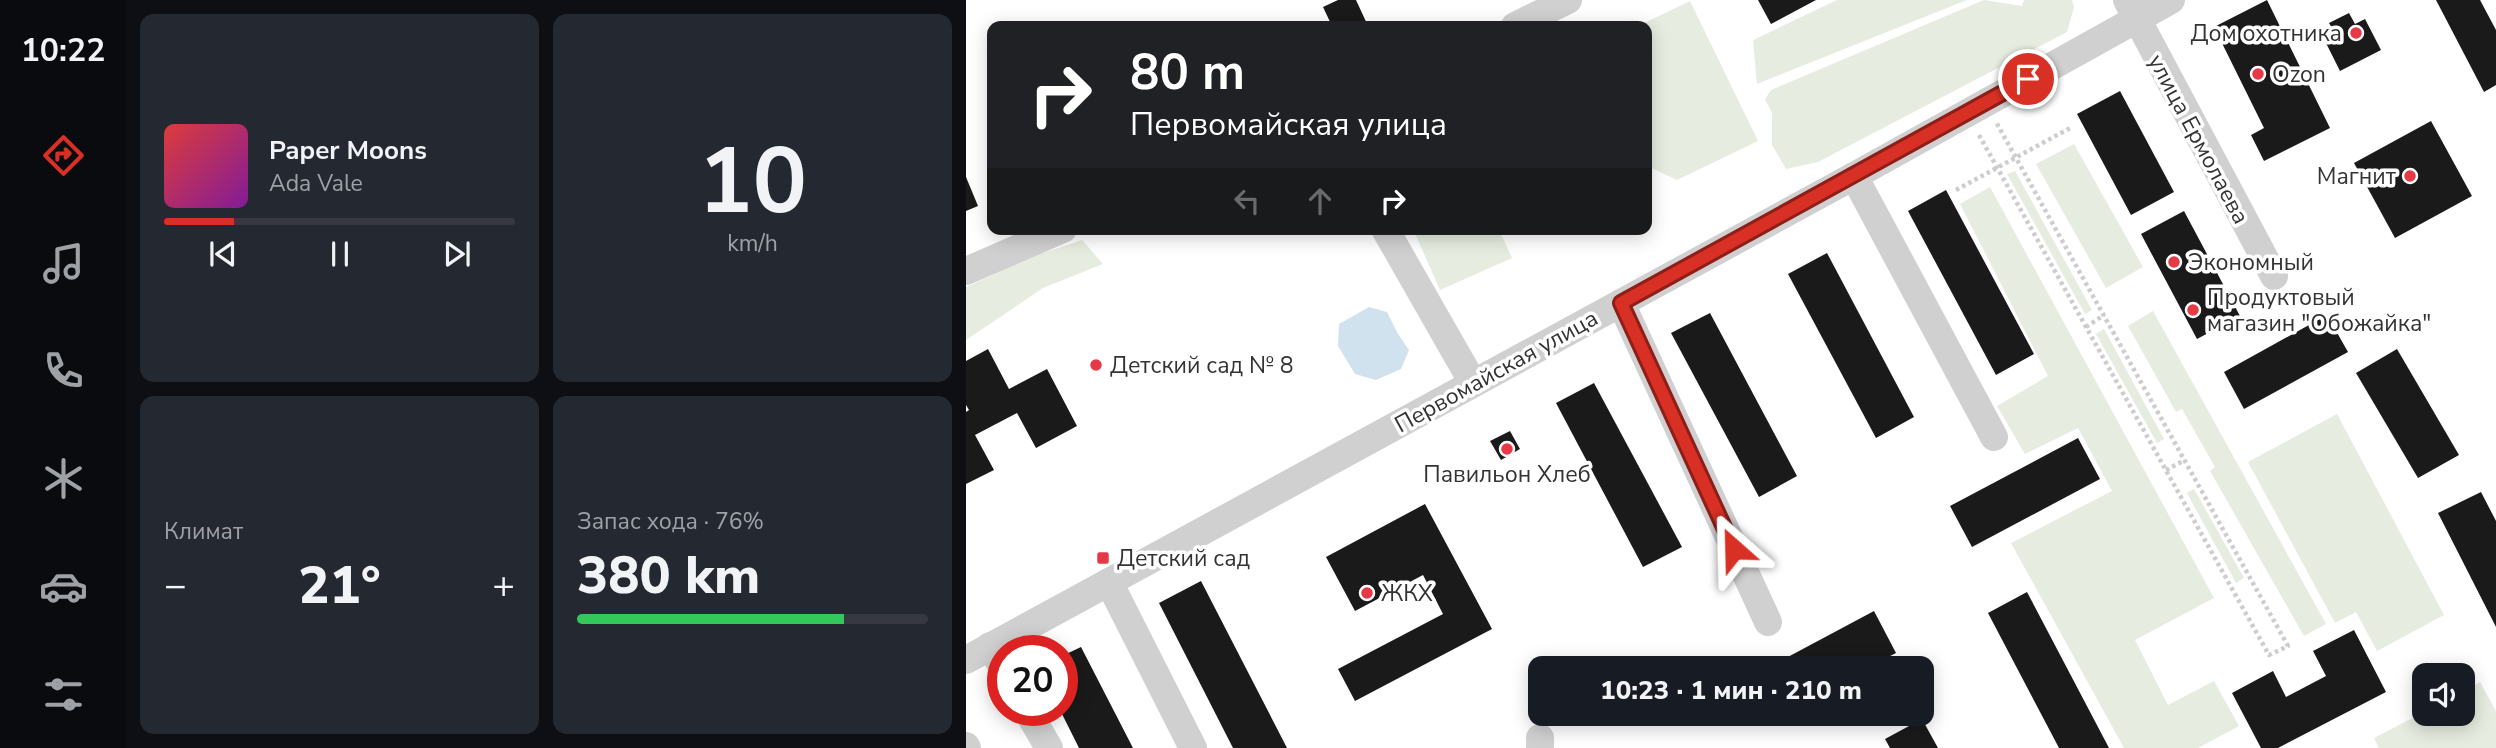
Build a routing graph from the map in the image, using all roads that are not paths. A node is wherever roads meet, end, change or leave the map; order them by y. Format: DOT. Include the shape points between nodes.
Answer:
graph roads {
  1 [pos="1568,0"];
  2 [pos="2171,0"];
  3 [pos="2131,10"];
  4 [pos="1525,21"];
  5 [pos="1854,176"];
  6 [pos="1049,235"];
  7 [pos="1388,235"];
  8 [pos="966,271"];
  9 [pos="2274,276"];
  10 [pos="1621,303"];
  11 [pos="1473,383"];
  12 [pos="1994,437"];
  13 [pos="1109,582"];
  14 [pos="1768,622"];
  15 [pos="986,658"];
  16 [pos="1036,726"];
  17 [pos="1049,748"];
  18 [pos="1193,748"];
  1 -- 4 [label="street"];
  2 -- 3 [label="street, Первомайская улица"];
  3 -- 5 [label="street, Первомайская улица" via="1976,108"];
  3 -- 9 [label="street, улица Ермолаева"];
  5 -- 10 [label="street, Первомайская улица"];
  5 -- 12 [label="street"];
  6 -- 8 [label="street"];
  7 -- 11 [label="street"];
  10 -- 11 [label="street, Первомайская улица"];
  10 -- 14 [label="street"];
  11 -- 13 [label="street, Первомайская улица"];
  13 -- 15 [label="street, Первомайская улица"];
  13 -- 18 [label="street"];
  16 -- 17 [label="street"];
}
